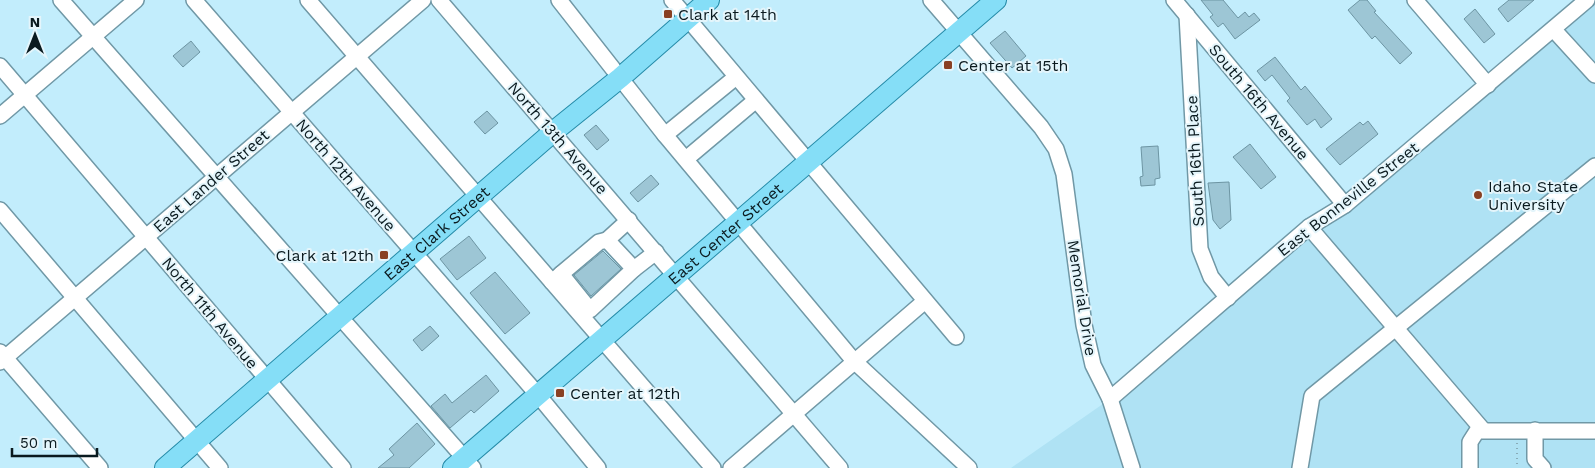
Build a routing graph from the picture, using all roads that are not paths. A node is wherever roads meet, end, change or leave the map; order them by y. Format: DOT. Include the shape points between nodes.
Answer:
graph roads {
  1 [pos="61,0"];
  2 [pos="136,0"];
  3 [pos="194,0"];
  4 [pos="308,0"];
  5 [pos="423,0"];
  6 [pos="439,0"];
  7 [pos="559,0"];
  8 [pos="672,0"];
  9 [pos="709,0"];
  10 [pos="931,0"];
  11 [pos="996,0"];
  12 [pos="1174,0"];
  13 [pos="1415,0"];
  14 [pos="1587,0"];
  15 [pos="1187,15"];
  16 [pos="688,19"];
  17 [pos="1554,30"];
  18 [pos="958,32"];
  19 [pos="92,37"];
  20 [pos="356,57"];
  21 [pos="0,66"];
  22 [pos="1595,75"];
  23 [pos="736,77"];
  24 [pos="620,78"];
  25 [pos="1488,85"];
  26 [pos="25,95"];
  27 [pos="756,100"];
  28 [pos="292,112"];
  29 [pos="0,116"];
  30 [pos="553,132"];
  31 [pos="665,135"];
  32 [pos="686,159"];
  33 [pos="809,160"];
  34 [pos="1595,166"];
  35 [pos="216,177"];
  36 [pos="478,197"];
  37 [pos="1345,205"];
  38 [pos="0,210"];
  39 [pos="629,220"];
  40 [pos="739,221"];
  41 [pos="1308,227"];
  42 [pos="146,237"];
  43 [pos="607,240"];
  44 [pos="414,252"];
  45 [pos="656,252"];
  46 [pos="634,269"];
  47 [pos="677,275"];
  48 [pos="556,278"];
  49 [pos="75,298"];
  50 [pos="1228,298"];
  51 [pos="925,301"];
  52 [pos="340,317"];
  53 [pos="1396,328"];
  54 [pos="956,337"];
  55 [pos="602,341"];
  56 [pos="2,357"];
  57 [pos="854,361"];
  58 [pos="267,379"];
  59 [pos="538,395"];
  60 [pos="1110,399"];
  61 [pos="794,414"];
  62 [pos="1483,430"];
  63 [pos="1535,430"];
  64 [pos="1595,431"];
  65 [pos="196,441"];
  66 [pos="464,465"];
  67 [pos="100,468"];
  68 [pos="165,468"];
  69 [pos="220,468"];
  70 [pos="343,468"];
  71 [pos="598,468"];
  72 [pos="714,468"];
  73 [pos="731,468"];
  74 [pos="840,468"];
  75 [pos="969,468"];
  76 [pos="1132,468"];
  77 [pos="1300,468"];
  78 [pos="1470,468"];
  79 [pos="1544,468"];
  1 -- 19 [label="street"];
  2 -- 19 [label="street"];
  3 -- 28 [label="street, North 12th Avenue"];
  4 -- 20 [label="street"];
  5 -- 20 [label="street, East Lander Street"];
  6 -- 30 [label="street, North 13th Avenue"];
  7 -- 24 [label="street"];
  8 -- 16 [label="street"];
  9 -- 16 [label="main road, East Clark Street"];
  10 -- 18 [label="street, Memorial Drive"];
  11 -- 18 [label="main road, East Center Street"];
  12 -- 15 [label="street, South 16th Avenue"];
  13 -- 25 [label="street"];
  14 -- 17 [label="street, East Bonneville Street"];
  15 -- 37 [label="street, South 16th Avenue"];
  15 -- 50 [label="street, South 16th Place" via="1200,249 1211,277"];
  16 -- 23 [label="street"];
  16 -- 24 [label="main road, East Clark Street"];
  17 -- 22 [label="street"];
  17 -- 25 [label="street, East Bonneville Street"];
  18 -- 33 [label="main road, East Center Street"];
  18 -- 60 [label="street, Memorial Drive" via="1056,149 1064,174 1084,325 1093,364"];
  19 -- 26 [label="street"];
  19 -- 35 [label="street"];
  20 -- 28 [label="street, East Lander Street"];
  20 -- 36 [label="street"];
  21 -- 26 [label="street, North 11th Avenue"];
  23 -- 27 [label="street"];
  23 -- 31 [label="street"];
  24 -- 30 [label="main road, East Clark Street"];
  24 -- 31 [label="street"];
  25 -- 37 [label="street, East Bonneville Street"];
  26 -- 29 [label="street"];
  26 -- 42 [label="street, North 11th Avenue"];
  27 -- 32 [label="street"];
  27 -- 33 [label="street"];
  28 -- 35 [label="street, East Lander Street"];
  28 -- 44 [label="street, North 12th Avenue"];
  30 -- 36 [label="main road, East Clark Street"];
  30 -- 39 [label="street, North 13th Avenue"];
  31 -- 32 [label="street"];
  32 -- 40 [label="street"];
  33 -- 40 [label="main road, East Center Street"];
  33 -- 51 [label="street"];
  34 -- 53 [label="street"];
  35 -- 42 [label="street, East Lander Street"];
  35 -- 52 [label="street"];
  36 -- 44 [label="main road, East Clark Street"];
  36 -- 48 [label="street"];
  37 -- 41 [label="street, East Bonneville Street"];
  38 -- 49 [label="street"];
  39 -- 43 [label="street"];
  39 -- 45 [label="street, North 13th Avenue"];
  40 -- 47 [label="main road, East Center Street"];
  40 -- 57 [label="street"];
  41 -- 50 [label="street, East Bonneville Street"];
  41 -- 53 [label="street"];
  42 -- 49 [label="street, East Lander Street"];
  42 -- 58 [label="street, North 11th Avenue"];
  43 -- 46 [label="street"];
  43 -- 48 [label="street" via="599,242"];
  44 -- 52 [label="main road, East Clark Street"];
  44 -- 59 [label="street, North 12th Avenue"];
  45 -- 46 [label="street"];
  45 -- 47 [label="street, North 13th Avenue"];
  46 -- 48 [label="street" via="590,310"];
  47 -- 55 [label="main road, East Center Street"];
  47 -- 61 [label="street, North 13th Avenue"];
  48 -- 55 [label="street"];
  49 -- 56 [label="street, East Lander Street"];
  49 -- 65 [label="street"];
  50 -- 60 [label="street, East Bonneville Street"];
  51 -- 54 [label="street"];
  51 -- 57 [label="street"];
  52 -- 58 [label="main road, East Clark Street"];
  52 -- 66 [label="street"];
  53 -- 62 [label="street"];
  53 -- 77 [label="street" via="1312,396"];
  55 -- 59 [label="main road, East Center Street"];
  55 -- 72 [label="street"];
  56 -- 67 [label="street"];
  57 -- 61 [label="street"];
  57 -- 75 [label="street"];
  58 -- 65 [label="main road, East Clark Street"];
  58 -- 70 [label="street, North 11th Avenue"];
  59 -- 66 [label="main road, East Center Street"];
  59 -- 71 [label="street, North 12th Avenue"];
  60 -- 76 [label="street, Memorial Drive"];
  61 -- 73 [label="street"];
  61 -- 74 [label="street, North 13th Avenue"];
  62 -- 63 [label="street"];
  62 -- 78 [label="street" via="1472,435"];
  63 -- 64 [label="street"];
  63 -- 79 [label="street" via="1535,459"];
  65 -- 68 [label="main road, East Clark Street"];
  65 -- 69 [label="street"];
}
